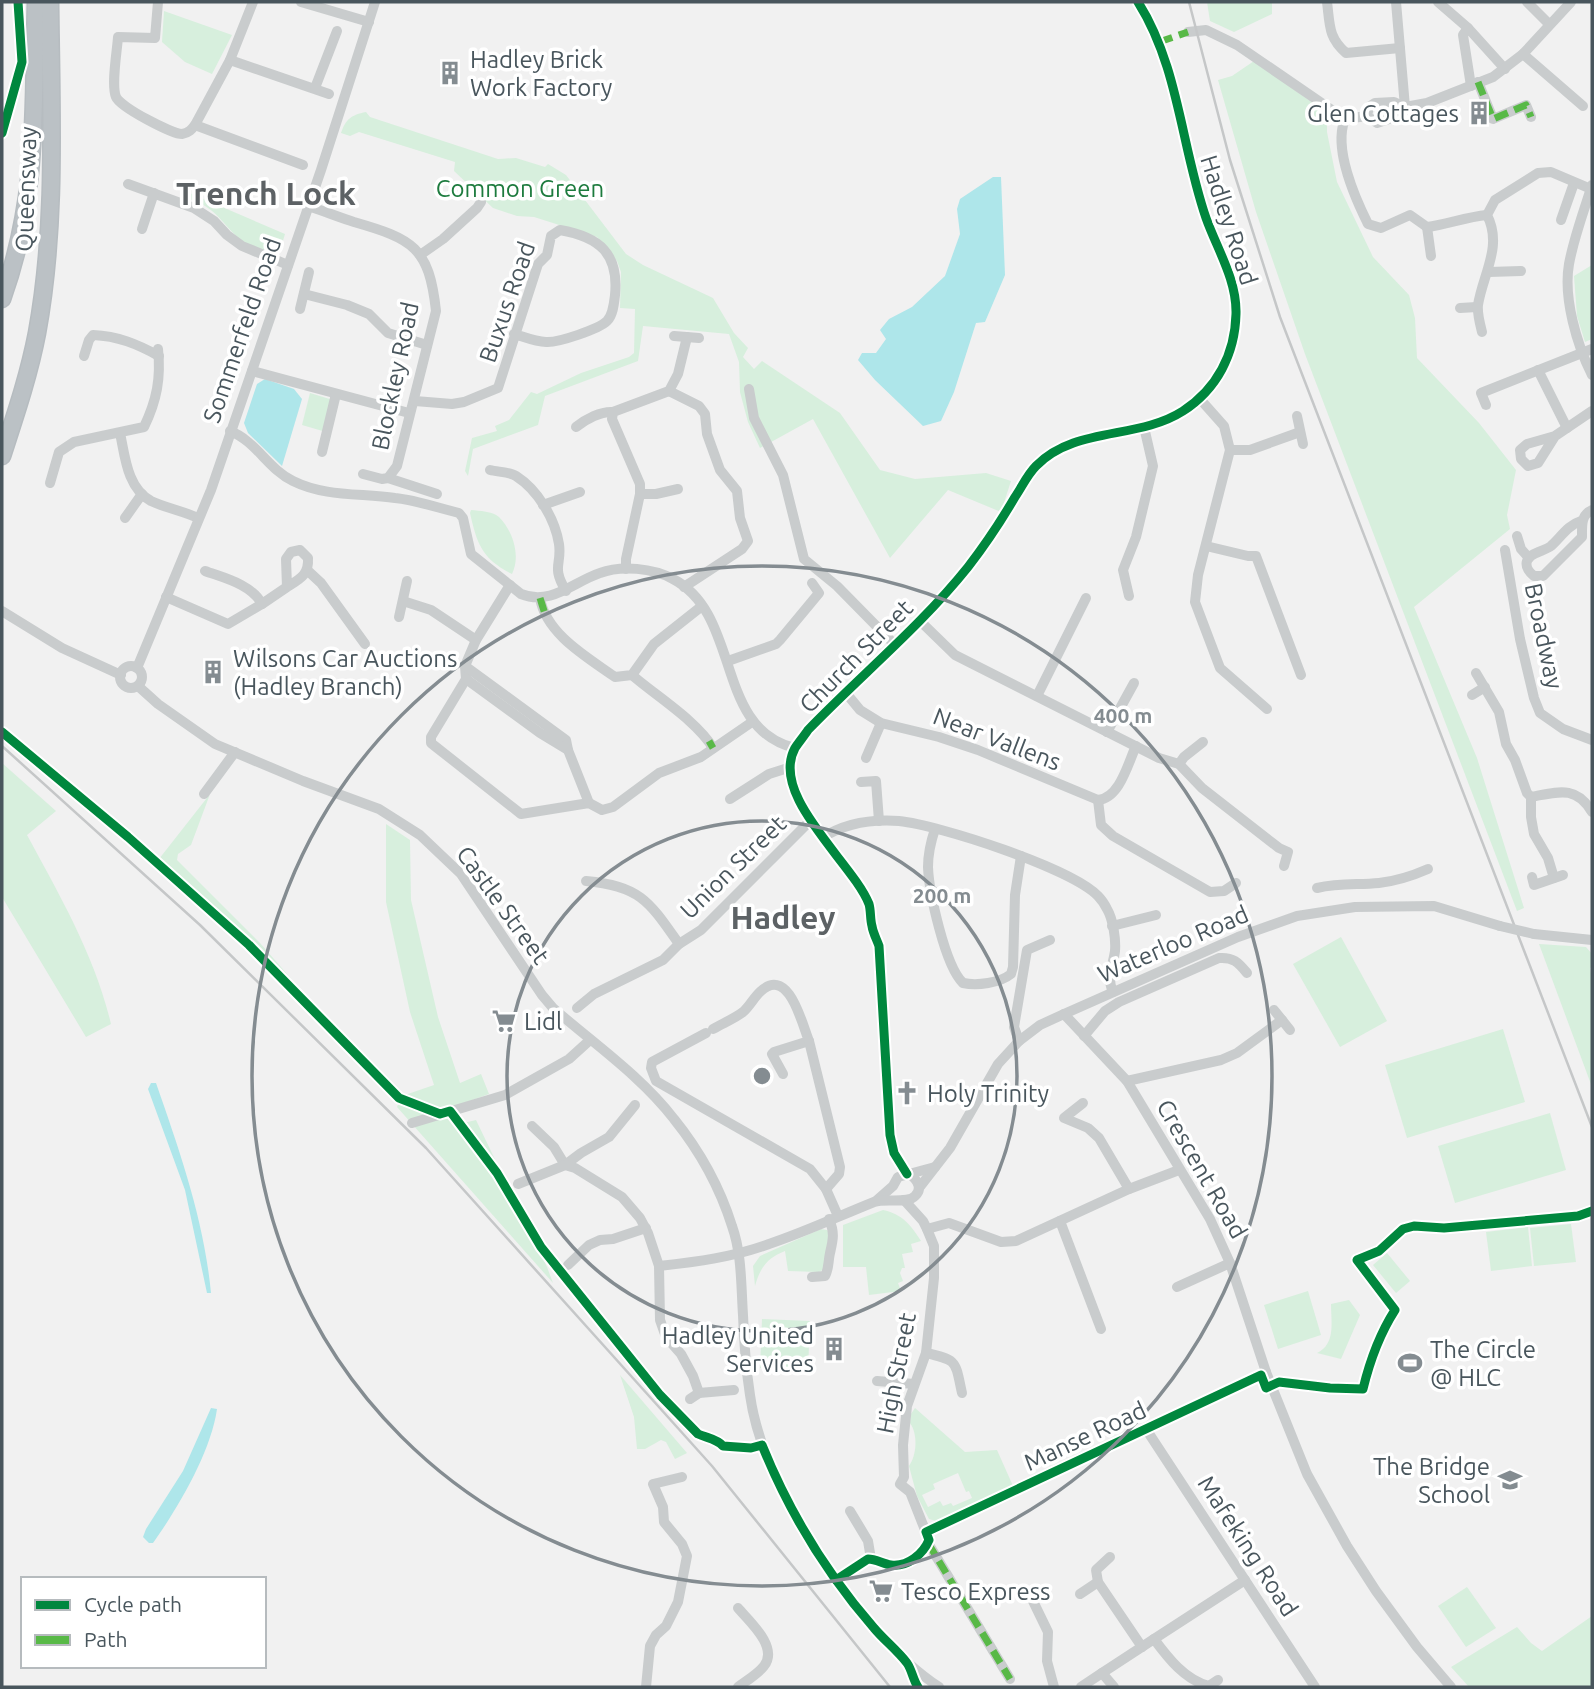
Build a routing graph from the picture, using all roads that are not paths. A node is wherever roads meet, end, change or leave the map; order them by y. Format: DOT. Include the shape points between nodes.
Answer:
graph roads {
  1 [pos="18,2"];
  2 [pos="36,2"];
  3 [pos="50,2"];
  4 [pos="158,2"];
  5 [pos="253,2"];
  6 [pos="301,2"];
  7 [pos="375,2"];
  8 [pos="1138,2"];
  9 [pos="1327,2"];
  10 [pos="1396,2"];
  11 [pos="1438,2"];
  12 [pos="1527,2"];
  13 [pos="1571,2"];
  14 [pos="369,22"];
  15 [pos="1549,24"];
  16 [pos="1468,28"];
  17 [pos="337,31"];
  18 [pos="1188,32"];
  19 [pos="1400,48"];
  20 [pos="1523,54"];
  21 [pos="230,60"];
  22 [pos="1505,69"];
  23 [pos="1474,84"];
  24 [pos="315,88"];
  25 [pos="329,94"];
  26 [pos="1583,106"];
  27 [pos="1405,107"];
  28 [pos="1367,116"];
  29 [pos="1531,117"];
  30 [pos="1345,119"];
  31 [pos="195,125"];
  32 [pos="2,133"];
  33 [pos="303,164"];
  34 [pos="1574,183"];
  35 [pos="128,184"];
  36 [pos="1592,187"];
  37 [pos="154,194"];
  38 [pos="481,202"];
  39 [pos="308,206"];
  40 [pos="1487,215"];
  41 [pos="1562,220"];
  42 [pos="1427,227"];
  43 [pos="142,229"];
  44 [pos="420,255"];
  45 [pos="1431,256"];
  46 [pos="288,265"];
  47 [pos="1521,271"];
  48 [pos="309,272"];
  49 [pos="1489,272"];
  50 [pos="304,294"];
  51 [pos="2,299"];
  52 [pos="1477,307"];
  53 [pos="300,309"];
  54 [pos="1460,309"];
  55 [pos="1482,332"];
  56 [pos="514,334"];
  57 [pos="674,336"];
  58 [pos="687,337"];
  59 [pos="699,338"];
  60 [pos="427,345"];
  61 [pos="1587,350"];
  62 [pos="84,356"];
  63 [pos="1538,370"];
  64 [pos="252,371"];
  65 [pos="1592,375"];
  66 [pos="749,389"];
  67 [pos="669,391"];
  68 [pos="336,394"];
  69 [pos="1200,399"];
  70 [pos="415,401"];
  71 [pos="1486,405"];
  72 [pos="1592,411"];
  73 [pos="614,412"];
  74 [pos="409,413"];
  75 [pos="1297,416"];
  76 [pos="576,427"];
  77 [pos="1144,427"];
  78 [pos="1567,428"];
  79 [pos="230,431"];
  80 [pos="1300,432"];
  81 [pos="120,433"];
  82 [pos="1555,436"];
  83 [pos="1303,444"];
  84 [pos="1230,450"];
  85 [pos="322,452"];
  86 [pos="2,456"];
  87 [pos="490,470"];
  88 [pos="363,474"];
  89 [pos="388,478"];
  90 [pos="50,483"];
  91 [pos="678,489"];
  92 [pos="580,492"];
  93 [pos="142,494"];
  94 [pos="437,494"];
  95 [pos="640,494"];
  96 [pos="1016,496"];
  97 [pos="543,505"];
  98 [pos="1592,510"];
  99 [pos="125,519"];
  100 [pos="198,519"];
  101 [pos="1581,521"];
  102 [pos="1517,536"];
  103 [pos="1206,546"];
  104 [pos="1505,550"];
  105 [pos="1529,558"];
  106 [pos="626,569"];
  107 [pos="307,570"];
  108 [pos="205,571"];
  109 [pos="407,581"];
  110 [pos="1124,581"];
  111 [pos="812,583"];
  112 [pos="1112,583"];
  113 [pos="510,584"];
  114 [pos="287,587"];
  115 [pos="684,587"];
  116 [pos="566,591"];
  117 [pos="819,593"];
  118 [pos="1129,596"];
  119 [pos="166,597"];
  120 [pos="540,598"];
  121 [pos="1086,598"];
  122 [pos="402,601"];
  123 [pos="829,601"];
  124 [pos="262,604"];
  125 [pos="702,606"];
  126 [pos="3,611"];
  127 [pos="400,617"];
  128 [pos="919,620"];
  129 [pos="476,640"];
  130 [pos="365,643"];
  131 [pos="895,645"];
  132 [pos="728,661"];
  133 [pos="465,666"];
  134 [pos="137,668"];
  135 [pos="634,672"];
  136 [pos="1476,673"];
  137 [pos="1301,674"];
  138 [pos="121,675"];
  139 [pos="466,679"];
  140 [pos="1134,682"];
  141 [pos="138,685"];
  142 [pos="1485,687"];
  143 [pos="846,693"];
  144 [pos="1472,695"];
  145 [pos="1037,696"];
  146 [pos="1267,709"];
  147 [pos="752,722"];
  148 [pos="881,723"];
  149 [pos="1107,732"];
  150 [pos="1592,740"];
  151 [pos="1203,743"];
  152 [pos="711,745"];
  153 [pos="1136,746"];
  154 [pos="795,748"];
  155 [pos="568,750"];
  156 [pos="235,752"];
  157 [pos="866,758"];
  158 [pos="1179,764"];
  159 [pos="791,767"];
  160 [pos="861,782"];
  161 [pos="204,794"];
  162 [pos="1531,797"];
  163 [pos="730,799"];
  164 [pos="1098,800"];
  165 [pos="589,803"];
  166 [pos="1592,812"];
  167 [pos="811,820"];
  168 [pos="879,821"];
  169 [pos="935,829"];
  170 [pos="822,838"];
  171 [pos="1021,856"];
  172 [pos="1284,866"];
  173 [pos="1423,875"];
  174 [pos="1532,877"];
  175 [pos="586,881"];
  176 [pos="1236,883"];
  177 [pos="1332,885"];
  178 [pos="1317,888"];
  179 [pos="1336,909"];
  180 [pos="1156,915"];
  181 [pos="1112,926"];
  182 [pos="1050,940"];
  183 [pos="1592,940"];
  184 [pos="678,943"];
  185 [pos="1249,953"];
  186 [pos="1113,992"];
  187 [pos="577,1008"];
  188 [pos="1274,1010"];
  189 [pos="1064,1014"];
  190 [pos="1282,1020"];
  191 [pos="1290,1030"];
  192 [pos="1084,1036"];
  193 [pos="590,1040"];
  194 [pos="809,1041"];
  195 [pos="1019,1041"];
  196 [pos="783,1073"];
  197 [pos="1128,1081"];
  198 [pos="1083,1103"];
  199 [pos="635,1105"];
  200 [pos="412,1123"];
  201 [pos="532,1126"];
  202 [pos="565,1165"];
  203 [pos="935,1167"];
  204 [pos="1179,1170"];
  205 [pos="908,1174"];
  206 [pos="530,1180"];
  207 [pos="518,1184"];
  208 [pos="893,1186"];
  209 [pos="826,1189"];
  210 [pos="1129,1189"];
  211 [pos="919,1190"];
  212 [pos="535,1191"];
  213 [pos="902,1200"];
  214 [pos="876,1201"];
  215 [pos="834,1218"];
  216 [pos="1060,1221"];
  217 [pos="925,1225"];
  218 [pos="646,1228"];
  219 [pos="739,1252"];
  220 [pos="1230,1263"];
  221 [pos="568,1265"];
  222 [pos="659,1266"];
  223 [pos="812,1277"];
  224 [pos="1177,1287"];
  225 [pos="1101,1329"];
  226 [pos="926,1353"];
  227 [pos="1264,1372"];
  228 [pos="877,1381"];
  229 [pos="915,1384"];
  230 [pos="734,1390"];
  231 [pos="962,1392"];
  232 [pos="1146,1429"];
  233 [pos="682,1478"];
  234 [pos="850,1510"];
  235 [pos="927,1537"];
  236 [pos="1110,1557"];
  237 [pos="871,1559"];
  238 [pos="836,1580"];
  239 [pos="1245,1580"];
  240 [pos="1098,1582"];
  241 [pos="1045,1591"];
  242 [pos="1080,1594"];
  243 [pos="738,1608"];
  244 [pos="1154,1639"];
  245 [pos="1142,1647"];
  246 [pos="1102,1673"];
  247 [pos="1010,1679"];
  248 [pos="1218,1680"];
  249 [pos="646,1687"];
  250 [pos="738,1687"];
  251 [pos="939,1687"];
  252 [pos="1054,1687"];
  253 [pos="1081,1687"];
  254 [pos="1114,1687"];
  255 [pos="1315,1687"];
  256 [pos="1451,1687"];
  1 -- 32 [label="street" via="22,62"];
  2 -- 51 [label="highway, Queensway" via="33,157 27,208"];
  3 -- 86 [label="highway, Queensway" via="50,219 45,282 34,346"];
  4 -- 31 [label="street" via="155,38 118,37 115,93 119,103 167,129 181,134"];
  5 -- 21 [label="street"];
  6 -- 14 [label="street"];
  7 -- 14 [label="street, Sommerfeld Road"];
  8 -- 69 [label="street, Hadley Road" via="1176,94 1191,167 1236,310 1230,355"];
  9 -- 19 [label="street" via="1331,36 1346,52"];
  10 -- 19 [label="street"];
  11 -- 16 [label="street"];
  12 -- 15 [label="street"];
  13 -- 15 [label="street"];
  14 -- 39 [label="street, Sommerfeld Road"];
  15 -- 20 [label="street"];
  16 -- 22 [label="street"];
  16 -- 23 [label="street" via="1463,35"];
  17 -- 24 [label="street"];
  18 -- 30 [label="street" via="1206,30 1237,45"];
  19 -- 27 [label="street"];
  20 -- 22 [label="street"];
  20 -- 26 [label="street"];
  21 -- 24 [label="street"];
  21 -- 31 [label="street"];
  22 -- 23 [label="street"];
  23 -- 27 [label="street"];
  23 -- 29 [label="street" via="1493,119 1526,105"];
  24 -- 25 [label="street"];
  27 -- 28 [label="street" via="1395,117 1377,123"];
  27 -- 28 [label="street" via="1394,102 1375,103 1368,107"];
  28 -- 30 [label="street"];
  30 -- 42 [label="street" via="1343,154 1353,195 1368,224 1381,228 1410,215"];
  31 -- 33 [label="street"];
  34 -- 36 [label="street"];
  34 -- 40 [label="street" via="1551,172 1538,173 1495,200"];
  34 -- 41 [label="street"];
  35 -- 37 [label="street"];
  36 -- 61 [label="street" via="1568,266 1573,321"];
  37 -- 43 [label="street"];
  37 -- 46 [label="street" via="194,208 242,246"];
  38 -- 44 [label="street"];
  39 -- 44 [label="street" via="397,236"];
  39 -- 46 [label="street, Sommerfeld Road"];
  40 -- 42 [label="street"];
  40 -- 49 [label="street" via="1494,243"];
  42 -- 45 [label="street"];
  44 -- 60 [label="street, Blockley Road" via="434,290 436,311"];
  46 -- 64 [label="street, Sommerfeld Road"];
  47 -- 49 [label="street"];
  48 -- 50 [label="street"];
  49 -- 52 [label="street"];
  50 -- 53 [label="street"];
  50 -- 60 [label="street" via="369,314 388,333"];
  52 -- 54 [label="street"];
  52 -- 55 [label="street"];
  56 -- 56 [label="street, Buxus Road" via="551,236 560,230 584,234 597,243 617,271 609,319 558,342"];
  56 -- 70 [label="street, Buxus Road" via="498,388 452,404"];
  57 -- 58 [label="street"];
  58 -- 59 [label="street"];
  58 -- 67 [label="street"];
  60 -- 70 [label="street, Blockley Road"];
  61 -- 63 [label="street"];
  61 -- 65 [label="street"];
  62 -- 81 [label="street" via="93,335 110,335 159,352 160,373 144,427"];
  63 -- 71 [label="street" via="1481,393"];
  63 -- 78 [label="street"];
  64 -- 68 [label="street"];
  64 -- 79 [label="street, Sommerfeld Road"];
  66 -- 131 [label="street" via="754,418 783,475 804,559"];
  67 -- 73 [label="street"];
  67 -- 115 [label="street" via="699,406 705,414 720,470 737,491 748,541"];
  68 -- 74 [label="street"];
  68 -- 85 [label="street"];
  69 -- 77 [label="street, Hadley Road" via="1182,412"];
  69 -- 84 [label="street" via="1223,426"];
  70 -- 74 [label="street, Blockley Road"];
  72 -- 78 [label="street"];
  73 -- 76 [label="street"];
  73 -- 95 [label="street" via="612,419 637,474"];
  74 -- 89 [label="street, Blockley Road" via="397,466"];
  75 -- 80 [label="street"];
  77 -- 96 [label="street, Hadley Road" via="1078,441 1056,451 1036,465"];
  77 -- 110 [label="street" via="1153,466 1123,570"];
  78 -- 82 [label="street"];
  79 -- 100 [label="street, Sommerfeld Road"];
  79 -- 113 [label="street" via="242,436 278,472 306,486 338,494 396,498 459,513 471,554"];
  80 -- 83 [label="street"];
  80 -- 84 [label="street" via="1250,450"];
  81 -- 90 [label="street" via="74,442 59,452"];
  81 -- 93 [label="street" via="127,470"];
  84 -- 103 [label="street"];
  87 -- 97 [label="street" via="515,475"];
  88 -- 89 [label="street"];
  89 -- 94 [label="street"];
  91 -- 95 [label="street"];
  92 -- 97 [label="street"];
  93 -- 99 [label="street"];
  93 -- 100 [label="street"];
  95 -- 106 [label="street"];
  96 -- 128 [label="street, Church Street" via="968,567"];
  97 -- 116 [label="street" via="557,537 559,578"];
  98 -- 101 [label="street"];
  100 -- 119 [label="street, Sommerfeld Road"];
  101 -- 105 [label="street"];
  101 -- 105 [label="street" via="1582,537 1543,576 1528,570"];
  102 -- 105 [label="street"];
  103 -- 137 [label="street" via="1256,556"];
  103 -- 146 [label="street" via="1194,596 1201,620 1222,671"];
  104 -- 150 [label="street, Broadway" via="1520,639 1540,713 1563,729"];
  106 -- 115 [label="street" via="663,575"];
  106 -- 116 [label="street" via="600,573"];
  107 -- 114 [label="street"];
  107 -- 114 [label="street" via="308,558 300,550 292,552 286,559"];
  107 -- 130 [label="street"];
  108 -- 124 [label="street" via="245,587"];
  109 -- 122 [label="street"];
  110 -- 112 [label="street"];
  110 -- 118 [label="street"];
  111 -- 117 [label="street"];
  113 -- 120 [label="street" via="521,594"];
  113 -- 129 [label="street"];
  114 -- 124 [label="street"];
  115 -- 125 [label="street"];
  116 -- 120 [label="street"];
  117 -- 123 [label="street"];
  117 -- 132 [label="street" via="776,644"];
  119 -- 124 [label="street" via="228,624"];
  119 -- 134 [label="street, Sommerfeld Road"];
  120 -- 135 [label="street" via="546,617 571,644 615,677"];
  121 -- 145 [label="street"];
  122 -- 127 [label="street"];
  122 -- 129 [label="street" via="431,610"];
  125 -- 132 [label="street" via="714,622"];
  125 -- 135 [label="street" via="654,644"];
  126 -- 138 [label="street" via="62,648"];
  128 -- 131 [label="street, Church Street"];
  128 -- 145 [label="street" via="955,655"];
  129 -- 133 [label="street"];
  131 -- 143 [label="street, Church Street"];
  132 -- 147 [label="street"];
  133 -- 139 [label="street"];
  133 -- 155 [label="street" via="566,740"];
  134 -- 138 [label="street" via="127,667"];
  134 -- 141 [label="street" via="142,676"];
  135 -- 152 [label="street"];
  136 -- 142 [label="street"];
  138 -- 141 [label="street, Castle Street" via="126,686"];
  139 -- 155 [label="street"];
  139 -- 165 [label="street" via="431,743 521,814"];
  140 -- 149 [label="street"];
  141 -- 156 [label="street, Castle Street" via="189,727"];
  142 -- 144 [label="street"];
  142 -- 162 [label="street"];
  143 -- 148 [label="street, Near Vallens" via="860,710"];
  143 -- 154 [label="street, Church Street"];
  145 -- 149 [label="street"];
  147 -- 152 [label="street"];
  147 -- 154 [label="street" via="768,737"];
  148 -- 157 [label="street"];
  148 -- 164 [label="street, Near Vallens" via="978,750"];
  149 -- 153 [label="street"];
  151 -- 158 [label="street"];
  152 -- 165 [label="street" via="692,762 659,773 613,807 603,810"];
  153 -- 158 [label="street"];
  153 -- 164 [label="street" via="1117,788"];
  154 -- 159 [label="street, Church Street"];
  155 -- 165 [label="street"];
  156 -- 161 [label="street"];
  156 -- 193 [label="street, Castle Street" via="379,808 420,835 461,874 542,995"];
  158 -- 172 [label="street" via="1202,788 1288,852"];
  159 -- 163 [label="street" via="769,774"];
  159 -- 167 [label="street, Church Street" via="796,792"];
  160 -- 168 [label="street" via="876,781"];
  162 -- 166 [label="street" via="1570,793 1580,797"];
  162 -- 174 [label="street" via="1534,834 1558,877 1534,885"];
  164 -- 176 [label="street" via="1098,815 1106,832 1222,897"];
  167 -- 170 [label="street, Church Street"];
  167 -- 184 [label="street, Union Street" via="701,930"];
  168 -- 169 [label="street"];
  168 -- 170 [label="street" via="846,825"];
  169 -- 171 [label="street"];
  169 -- 171 [label="street" via="930,885 944,944 963,983 1011,974"];
  170 -- 205 [label="street, Church Street" via="869,905 879,946 890,1135 894,1153"];
  171 -- 181 [label="street" via="1097,895"];
  173 -- 177 [label="street"];
  175 -- 184 [label="street" via="632,891 656,910"];
  177 -- 178 [label="street"];
  177 -- 179 [label="street"];
  179 -- 183 [label="street, Waterloo Road, bridge" via="1434,906 1534,934"];
  179 -- 186 [label="street, Waterloo Road" via="1270,925"];
  180 -- 181 [label="street"];
  181 -- 186 [label="street" via="1115,949 1109,976"];
  182 -- 195 [label="street" via="1027,950 1014,1027"];
  184 -- 187 [label="street, Union Street" via="663,960 594,994"];
  185 -- 192 [label="street" via="1243,968 1231,957 1219,958 1168,979 1105,1011"];
  186 -- 189 [label="street, Waterloo Road"];
  188 -- 190 [label="street"];
  189 -- 192 [label="street, Crescent Road"];
  189 -- 195 [label="street, Waterloo Road"];
  190 -- 191 [label="street"];
  190 -- 197 [label="street" via="1221,1060"];
  192 -- 197 [label="street, Crescent Road"];
  193 -- 200 [label="street" via="569,1059 505,1095"];
  193 -- 219 [label="street, Castle Street" via="632,1076 680,1128 712,1179"];
  194 -- 196 [label="street" via="772,1054"];
  194 -- 209 [label="street" via="840,1167"];
  194 -- 209 [label="street" via="791,995 778,985 764,988 745,1010 653,1062 650,1068 656,1081 810,1169"];
  195 -- 203 [label="street, Waterloo Road" via="999,1064"];
  197 -- 204 [label="street, Crescent Road"];
  198 -- 210 [label="street" via="1064,1118 1099,1138"];
  199 -- 202 [label="street" via="609,1137"];
  201 -- 202 [label="street"];
  202 -- 206 [label="street"];
  202 -- 218 [label="street" via="622,1197"];
  203 -- 205 [label="street"];
  203 -- 211 [label="street, Waterloo Road"];
  204 -- 210 [label="street"];
  204 -- 220 [label="street, Crescent Road" via="1210,1219"];
  205 -- 208 [label="street" via="898,1177"];
  205 -- 211 [label="street" via="918,1182"];
  206 -- 207 [label="street"];
  206 -- 212 [label="street"];
  208 -- 213 [label="street"];
  208 -- 214 [label="street"];
  209 -- 215 [label="street"];
  210 -- 216 [label="street"];
  211 -- 213 [label="street" via="913,1198"];
  211 -- 217 [label="street, High Street"];
  213 -- 214 [label="street"];
  213 -- 217 [label="street"];
  214 -- 215 [label="street"];
  215 -- 219 [label="street"];
  215 -- 223 [label="street" via="828,1281"];
  216 -- 217 [label="street" via="1016,1241 1001,1242 949,1223"];
  216 -- 225 [label="street"];
  217 -- 226 [label="street, High Street" via="934,1246"];
  218 -- 221 [label="street" via="589,1245"];
  218 -- 222 [label="street"];
  219 -- 222 [label="street"];
  219 -- 238 [label="street, Castle Street" via="750,1394 762,1445 796,1520"];
  220 -- 224 [label="street"];
  220 -- 227 [label="street, Crescent Road"];
  222 -- 230 [label="street" via="660,1320 666,1338 693,1376 695,1396"];
  226 -- 229 [label="street, High Street"];
  226 -- 231 [label="street" via="950,1358"];
  227 -- 232 [label="street, Manse Road"];
  227 -- 256 [label="street, Crescent Road" via="1307,1474 1348,1549"];
  228 -- 229 [label="street"];
  229 -- 235 [label="street, High Street" via="906,1406 900,1484 910,1492"];
  232 -- 235 [label="street, Manse Road"];
  232 -- 239 [label="street, Mafeking Road"];
  233 -- 249 [label="street" via="653,1484 664,1522 687,1556 678,1602 650,1646"];
  234 -- 237 [label="street" via="865,1536"];
  235 -- 237 [label="street" via="921,1554 902,1564"];
  235 -- 247 [label="street, High Street"];
  236 -- 240 [label="street" via="1096,1570"];
  237 -- 238 [label="street"];
  238 -- 251 [label="street, Castle Street" via="909,1665"];
  239 -- 244 [label="street"];
  239 -- 255 [label="street, Mafeking Road"];
  240 -- 242 [label="street"];
  240 -- 245 [label="street"];
  241 -- 252 [label="street" via="1032,1599 1048,1632 1047,1661"];
  243 -- 250 [label="street" via="766,1644 768,1655 766,1664"];
  244 -- 245 [label="street"];
  244 -- 248 [label="street" via="1196,1683 1209,1686"];
  245 -- 246 [label="street"];
  246 -- 253 [label="street"];
  246 -- 254 [label="street"];
}
